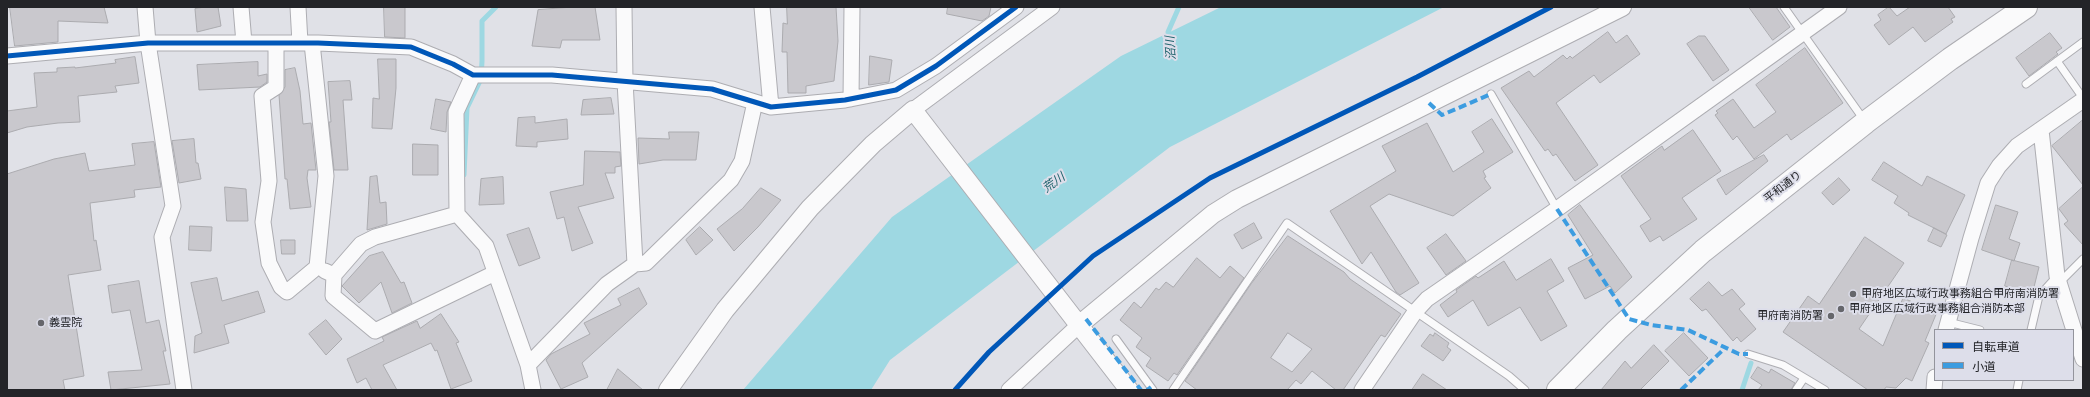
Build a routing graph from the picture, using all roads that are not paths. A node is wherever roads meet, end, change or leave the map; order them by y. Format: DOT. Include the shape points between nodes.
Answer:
graph roads {
  1 [pos="146,7"];
  2 [pos="241,7"];
  3 [pos="298,7"];
  4 [pos="624,7"];
  5 [pos="762,7"];
  6 [pos="852,7"];
  7 [pos="1016,7"];
  8 [pos="1052,7"];
  9 [pos="1622,7"];
  10 [pos="1784,7"];
  11 [pos="1839,7"];
  12 [pos="2026,7"];
  13 [pos="1803,32"];
  14 [pos="2083,42"];
  15 [pos="148,43"];
  16 [pos="244,43"];
  17 [pos="276,43"];
  18 [pos="306,43"];
  19 [pos="7,56"];
  20 [pos="2057,61"];
  21 [pos="473,75"];
  22 [pos="625,81"];
  23 [pos="2026,84"];
  24 [pos="1491,94"];
  25 [pos="851,99"];
  26 [pos="2083,99"];
  27 [pos="755,102"];
  28 [pos="771,107"];
  29 [pos="919,117"];
  30 [pos="1866,122"];
  31 [pos="2041,130"];
  32 [pos="1558,209"];
  33 [pos="457,214"];
  34 [pos="2083,259"];
  35 [pos="635,264"];
  36 [pos="317,267"];
  37 [pos="495,273"];
  38 [pos="334,275"];
  39 [pos="2058,279"];
  40 [pos="1415,312"];
  41 [pos="1079,325"];
  42 [pos="1947,326"];
  43 [pos="1972,329"];
  44 [pos="2031,329"];
  45 [pos="2072,329"];
  46 [pos="2074,337"];
  47 [pos="1116,339"];
  48 [pos="1748,354"];
  49 [pos="2079,355"];
  50 [pos="528,364"];
  51 [pos="1804,378"];
  52 [pos="184,390"];
  53 [pos="533,390"];
  54 [pos="668,390"];
  55 [pos="1009,390"];
  56 [pos="1129,390"];
  57 [pos="1153,390"];
  58 [pos="1173,390"];
  59 [pos="1362,390"];
  60 [pos="1525,390"];
  61 [pos="1558,390"];
  62 [pos="1796,390"];
  63 [pos="1825,390"];
  1 -- 15 [label="street"];
  2 -- 16 [label="street"];
  3 -- 18 [label="street"];
  4 -- 22 [label="street"];
  5 -- 28 [label="street"];
  6 -- 25 [label="street"];
  7 -- 25 [label="street" via="936,66 896,90"];
  8 -- 29 [label="street"];
  9 -- 41 [label="street" via="1237,199 1213,214"];
  10 -- 13 [label="lane"];
  11 -- 13 [label="street"];
  12 -- 30 [label="highway, 平和通り" via="1950,59"];
  13 -- 30 [label="lane"];
  13 -- 32 [label="street"];
  14 -- 20 [label="lane"];
  15 -- 16 [label="street"];
  15 -- 19 [label="street"];
  15 -- 52 [label="street" via="173,206 162,237"];
  16 -- 17 [label="street"];
  17 -- 18 [label="street"];
  17 -- 36 [label="street" via="276,87 262,96 269,181 263,222 269,263 281,287 287,292"];
  18 -- 21 [label="street" via="411,47"];
  18 -- 36 [label="street" via="326,176"];
  20 -- 23 [label="lane"];
  20 -- 26 [label="lane"];
  21 -- 22 [label="street" via="552,75"];
  21 -- 33 [label="street" via="456,112"];
  22 -- 27 [label="street" via="712,89"];
  22 -- 35 [label="street"];
  24 -- 32 [label="lane"];
  25 -- 28 [label="street"];
  26 -- 31 [label="street"];
  27 -- 28 [label="street"];
  27 -- 35 [label="street" via="742,161 731,180 646,263"];
  29 -- 41 [label="street"];
  29 -- 54 [label="street" via="873,144 810,208 724,310"];
  30 -- 61 [label="highway, 平和通り" via="1703,251 1617,330"];
  31 -- 39 [label="street"];
  31 -- 42 [label="street" via="2017,146 1988,183"];
  32 -- 40 [label="street" via="1428,299"];
  33 -- 37 [label="street" via="486,246"];
  33 -- 38 [label="street" via="368,240 361,244"];
  34 -- 39 [label="lane"];
  35 -- 50 [label="street" via="607,284"];
  36 -- 38 [label="street"];
  37 -- 38 [label="street" via="375,331 333,296"];
  37 -- 50 [label="street"];
  39 -- 44 [label="lane" via="2039,296"];
  39 -- 45 [label="street"];
  40 -- 58 [label="lane" via="1287,224"];
  40 -- 59 [label="street"];
  40 -- 60 [label="lane" via="1509,376"];
  41 -- 55 [label="street"];
  41 -- 56 [label="street"];
  42 -- 43 [label="lane"];
  46 -- 49 [label="street"];
  47 -- 57 [label="lane"];
  48 -- 51 [label="lane" via="1783,366"];
  50 -- 53 [label="street"];
  51 -- 62 [label="lane"];
  51 -- 63 [label="lane"];
}
